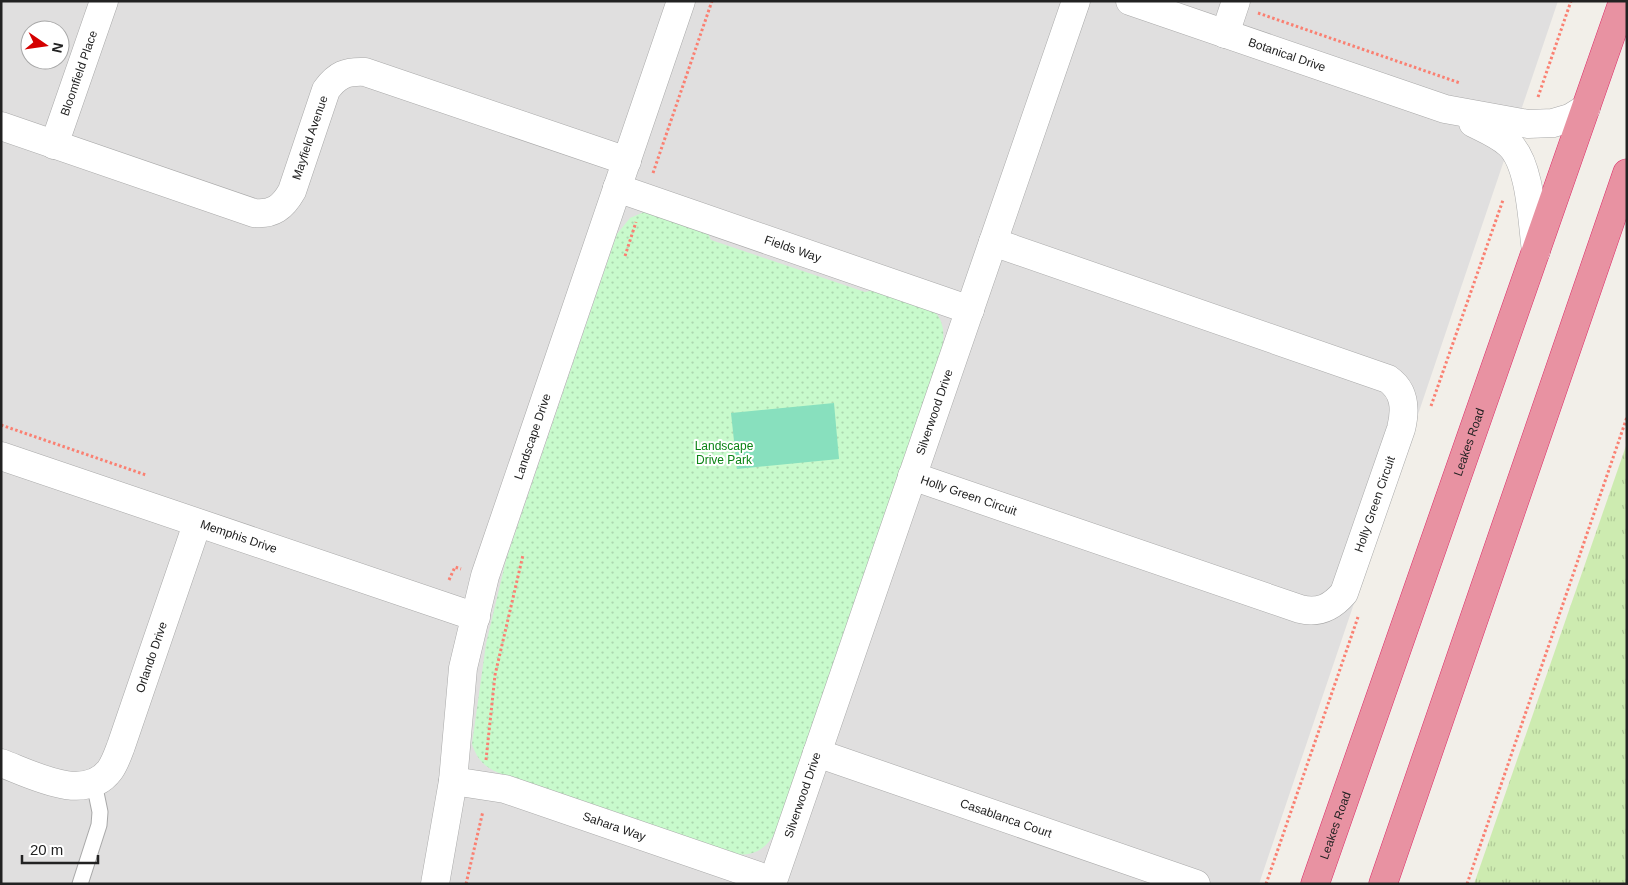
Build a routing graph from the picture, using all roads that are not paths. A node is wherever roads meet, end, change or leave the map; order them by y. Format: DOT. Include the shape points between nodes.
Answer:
graph roads {
  1 [pos="104,1"];
  2 [pos="681,1"];
  3 [pos="1076,1"];
  4 [pos="1130,1"];
  5 [pos="1623,1"];
  6 [pos="1235,3"];
  7 [pos="1225,34"];
  8 [pos="1586,108"];
  9 [pos="1445,109"];
  10 [pos="1,126"];
  11 [pos="54,146"];
  12 [pos="627,161"];
  13 [pos="1627,172"];
  14 [pos="617,188"];
  15 [pos="993,242"];
  16 [pos="1536,251"];
  17 [pos="970,310"];
  18 [pos="1,456"];
  19 [pos="912,476"];
  20 [pos="197,524"];
  21 [pos="476,617"];
  22 [pos="817,753"];
  23 [pos="1,763"];
  24 [pos="453,781"];
  25 [pos="94,783"];
  26 [pos="772,883"];
  27 [pos="80,884"];
  28 [pos="435,884"];
  29 [pos="1196,884"];
  30 [pos="1315,884"];
  31 [pos="1383,884"];
  1 -- 11 [label="street, Bloomfield Place"];
  2 -- 12 [label="street, Landscape Drive"];
  3 -- 15 [label="street, Silverwood Drive"];
  4 -- 7 [label="street, Botanical Drive"];
  5 -- 8 [label="highway, Leakes Road"];
  6 -- 7 [label="street"];
  7 -- 9 [label="street, Botanical Drive"];
  8 -- 9 [label="street, Botanical Drive" via="1554,123 1528,124"];
  8 -- 16 [label="highway, Leakes Road"];
  9 -- 16 [label="street, Botanical Drive" via="1496,134 1518,156 1525,176"];
  10 -- 11 [label="street, Mayfield Avenue"];
  11 -- 12 [label="street, Mayfield Avenue" via="263,214 284,205 292,191 326,90 335,78 351,71 365,72"];
  12 -- 14 [label="street, Landscape Drive"];
  13 -- 31 [label="highway"];
  14 -- 17 [label="street, Fields Way"];
  14 -- 21 [label="street, Landscape Drive" via="485,576"];
  15 -- 17 [label="street, Silverwood Drive"];
  15 -- 19 [label="street, Holly Green Circuit" via="1388,379 1400,391 1404,406 1392,456 1344,593 1328,608 1309,611"];
  16 -- 30 [label="highway, Leakes Road"];
  17 -- 19 [label="street, Silverwood Drive"];
  18 -- 20 [label="street, Memphis Drive"];
  19 -- 22 [label="street, Silverwood Drive"];
  20 -- 21 [label="street, Memphis Drive"];
  20 -- 25 [label="street, Orlando Drive" via="121,746 110,771"];
  21 -- 24 [label="street, Landscape Drive" via="463,668"];
  22 -- 26 [label="street, Silverwood Drive"];
  22 -- 29 [label="street, Casablanca Court"];
  23 -- 25 [label="street" via="67,785"];
  24 -- 26 [label="street, Sahara Way" via="486,784"];
  24 -- 28 [label="street, Landscape Drive"];
  25 -- 27 [label="lane" via="100,812 99,825"];
}
